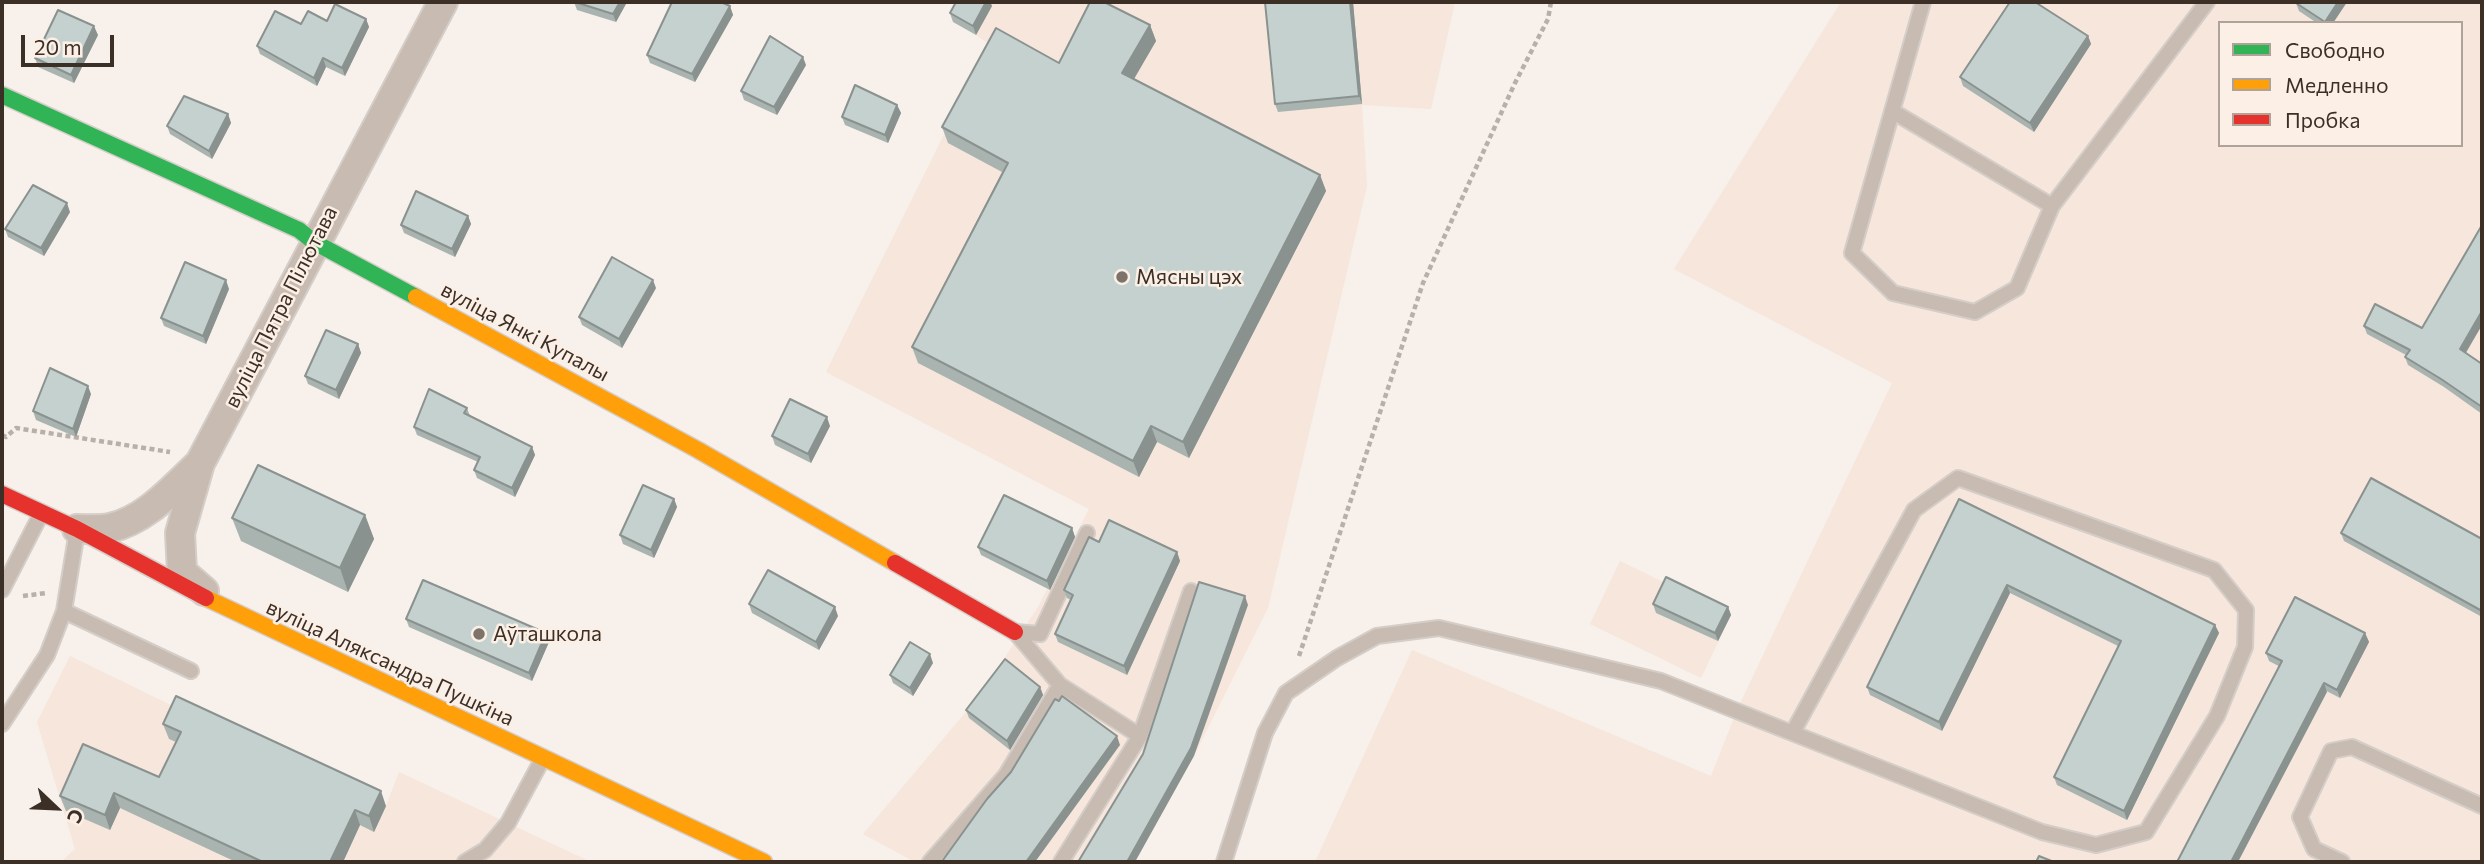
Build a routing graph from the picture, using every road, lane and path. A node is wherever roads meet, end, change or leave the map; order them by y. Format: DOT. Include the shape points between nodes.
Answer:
graph roads {
  1 [pos="443,2"];
  2 [pos="1551,2"];
  3 [pos="1923,2"];
  4 [pos="2207,2"];
  5 [pos="2,95"];
  6 [pos="1892,111"];
  7 [pos="2052,206"];
  8 [pos="314,242"];
  9 [pos="2,435"];
  10 [pos="172,452"];
  11 [pos="200,463"];
  12 [pos="2,494"];
  13 [pos="41,513"];
  14 [pos="78,529"];
  15 [pos="1087,533"];
  16 [pos="67,591"];
  17 [pos="1191,591"];
  18 [pos="8,593"];
  19 [pos="225,608"];
  20 [pos="64,611"];
  21 [pos="1015,632"];
  22 [pos="191,671"];
  23 [pos="1060,685"];
  24 [pos="1286,694"];
  25 [pos="2,724"];
  26 [pos="1793,732"];
  27 [pos="1140,736"];
  28 [pos="543,758"];
  29 [pos="2482,806"];
  30 [pos="736,856"];
  31 [pos="465,862"];
  32 [pos="764,862"];
  33 [pos="930,862"];
  34 [pos="1061,862"];
  35 [pos="1224,862"];
  36 [pos="2342,862"];
  1 -- 8 [label="street, вуліца Пятра Пілютава"];
  2 -- 24 [label="path" via="1548,19 1423,283"];
  3 -- 6 [label="lane"];
  4 -- 7 [label="lane"];
  5 -- 8 [label="street, вуліца Янкі Купалы" via="299,230"];
  6 -- 7 [label="lane"];
  6 -- 7 [label="lane" via="1852,253 1893,293 1975,312 2017,288"];
  8 -- 11 [label="street, вуліца Пятра Пілютава"];
  8 -- 21 [label="street, вуліца Янкі Купалы" via="698,450"];
  9 -- 10 [label="path" via="6,437 16,428"];
  11 -- 14 [label="street" via="159,502 126,523"];
  11 -- 19 [label="street, вуліца Пятра Пілютава" via="180,533 182,572"];
  12 -- 13 [label="street, вуліца Аляксандра Пушкіна"];
  13 -- 14 [label="street, вуліца Аляксандра Пушкіна"];
  13 -- 18 [label="lane"];
  14 -- 16 [label="lane"];
  14 -- 19 [label="street, вуліца Аляксандра Пушкіна"];
  15 -- 21 [label="lane" via="1040,634"];
  16 -- 18 [label="path"];
  16 -- 20 [label="lane"];
  17 -- 27 [label="lane"];
  19 -- 28 [label="street, вуліца Аляксандра Пушкіна"];
  20 -- 22 [label="lane"];
  20 -- 25 [label="lane" via="47,655"];
  21 -- 23 [label="lane"];
  23 -- 27 [label="lane"];
  23 -- 33 [label="lane" via="1006,775"];
  24 -- 26 [label="lane" via="1377,636 1439,628 1661,681"];
  24 -- 35 [label="lane" via="1265,733"];
  26 -- 26 [label="lane" via="2042,832 2096,845 2146,832 2217,716 2245,647 2246,610 2214,570 1958,478 1913,510"];
  27 -- 34 [label="lane"];
  28 -- 30 [label="street, вуліца Аляксандра Пушкіна"];
  28 -- 31 [label="lane" via="508,823 485,850"];
  29 -- 36 [label="lane" via="2352,747 2330,751 2300,817 2314,849"];
  30 -- 32 [label="street, вуліца Аляксандра Пушкіна"];
}
